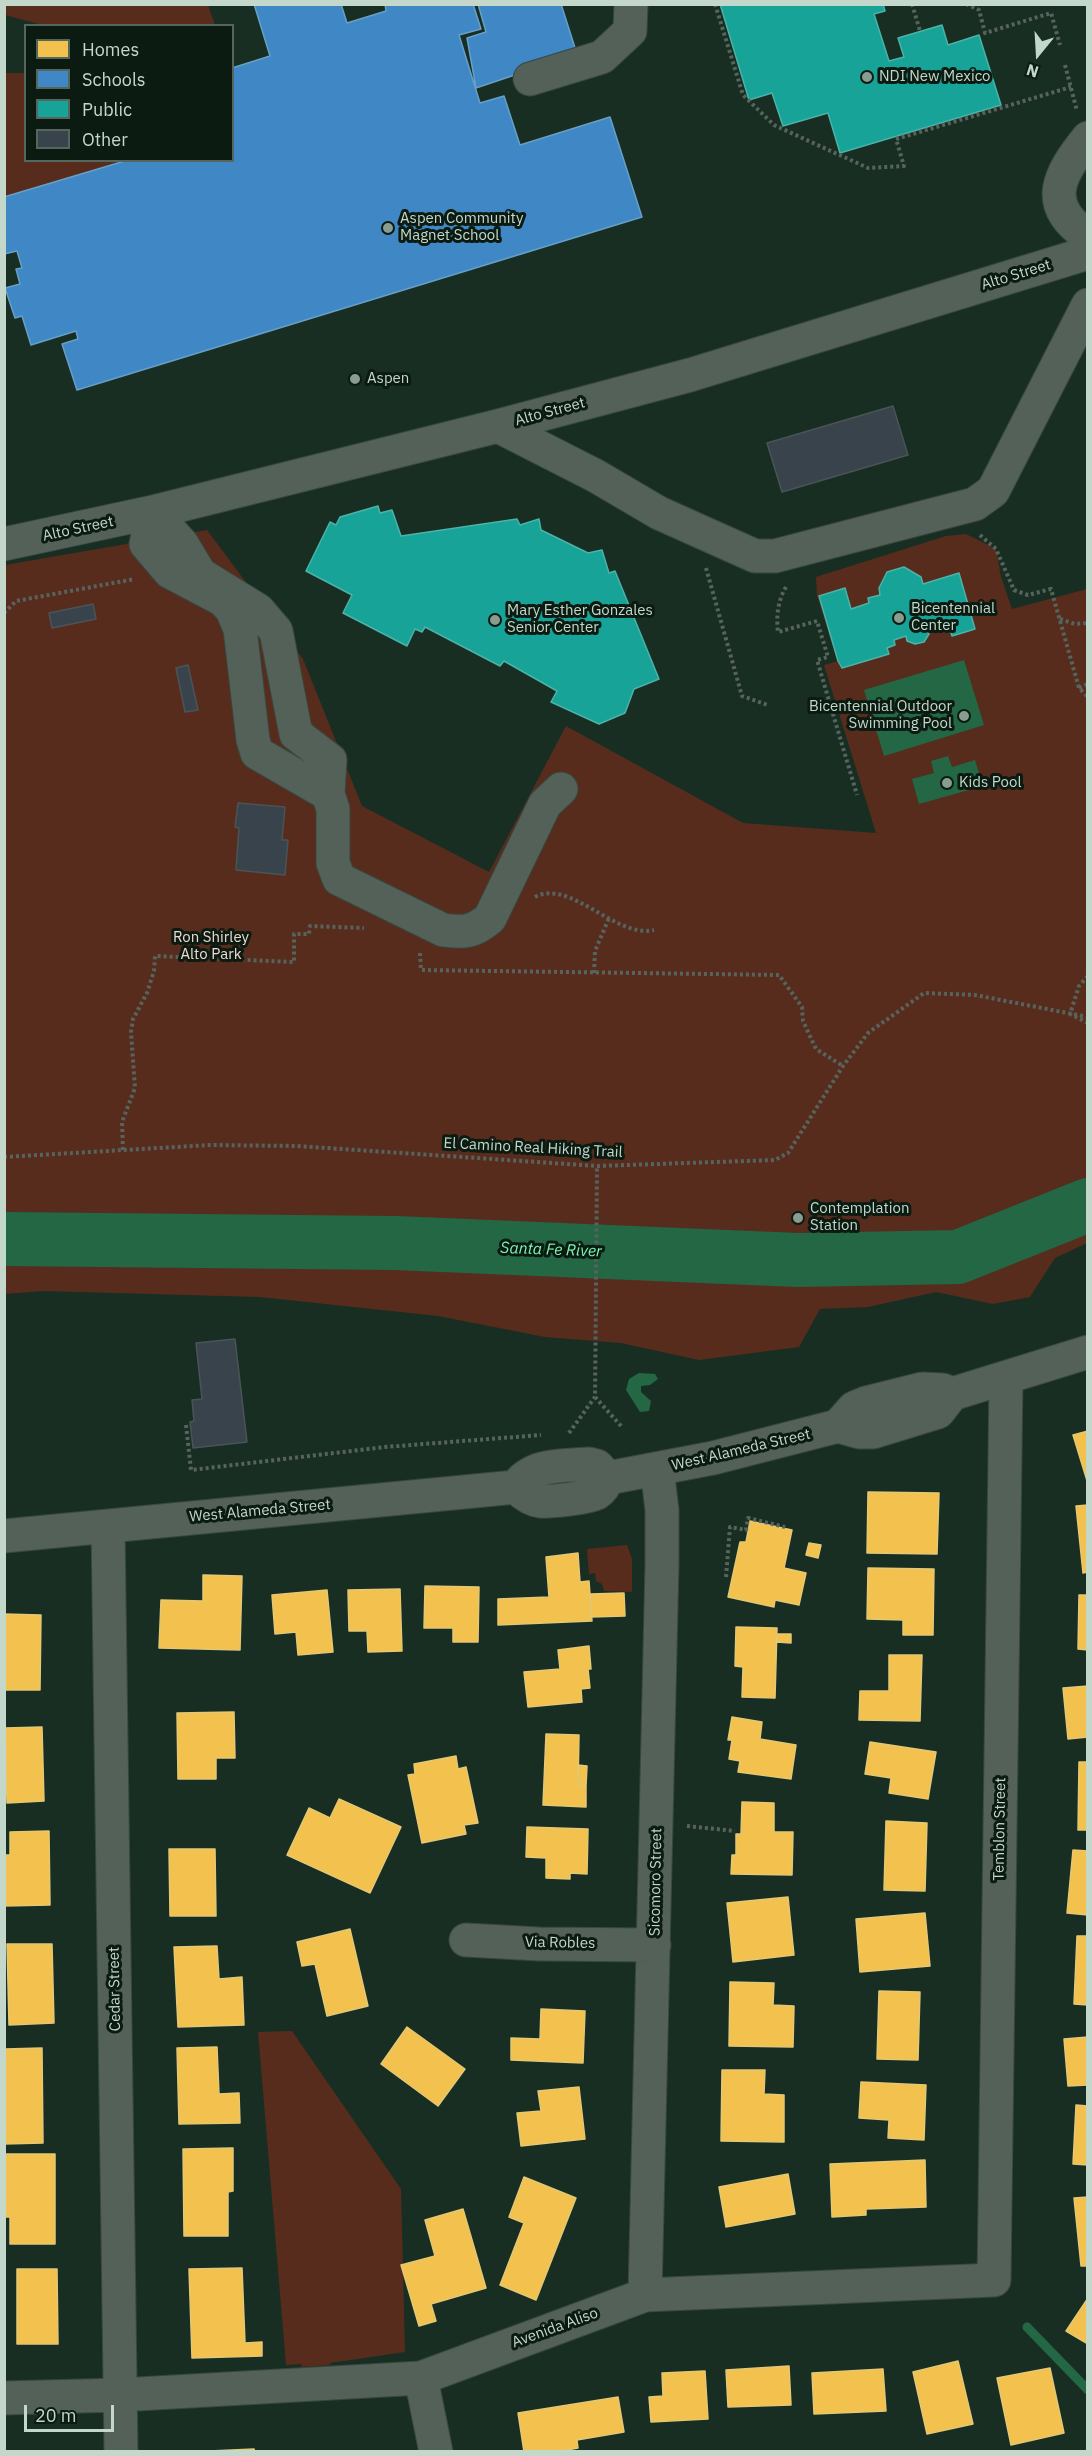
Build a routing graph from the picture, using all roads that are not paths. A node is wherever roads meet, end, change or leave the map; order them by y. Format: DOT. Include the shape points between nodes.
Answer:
graph roads {
  1 [pos="631,4"];
  2 [pos="530,79"];
  3 [pos="1079,128"];
  4 [pos="1088,236"];
  5 [pos="1088,253"];
  6 [pos="1088,304"];
  7 [pos="498,426"];
  8 [pos="153,512"];
  9 [pos="4,544"];
  10 [pos="561,789"];
  11 [pos="328,794"];
  12 [pos="1088,1352"];
  13 [pos="1006,1378"];
  14 [pos="657,1469"];
  15 [pos="108,1526"];
  16 [pos="4,1536"];
  17 [pos="466,1940"];
  18 [pos="654,1945"];
  19 [pos="994,2280"];
  20 [pos="645,2295"];
  21 [pos="421,2378"];
  22 [pos="120,2395"];
  23 [pos="4,2398"];
  24 [pos="121,2451"];
  25 [pos="436,2451"];
  1 -- 2 [label="street" via="630,32 602,57"];
  3 -- 4 [label="street" via="1059,184 1061,205 1071,225"];
  5 -- 7 [label="street, Alto Street" via="690,375"];
  6 -- 7 [label="street" via="993,491 975,504 775,556 755,556 659,513"];
  7 -- 8 [label="street, Alto Street"];
  8 -- 9 [label="street, Alto Street"];
  8 -- 11 [label="street" via="182,544 200,574 258,610 276,631 296,734 330,760"];
  8 -- 11 [label="street" via="146,544 170,572 223,600 232,610 240,629 257,753"];
  10 -- 11 [label="street" via="545,804 490,918 478,928 459,933 443,930 339,879 333,863 333,809"];
  12 -- 13 [label="street, West Alameda Street"];
  13 -- 14 [label="street, West Alameda Street" via="952,1394 938,1412 884,1429 860,1432 838,1426"];
  13 -- 19 [label="street, Temblon Street"];
  14 -- 15 [label="street, West Alameda Street" via="608,1478 598,1492 540,1501 516,1487"];
  14 -- 18 [label="street, Sicomoro Street" via="662,1564"];
  15 -- 16 [label="street, West Alameda Street"];
  15 -- 22 [label="street, Cedar Street"];
  17 -- 18 [label="street, Via Robles"];
  18 -- 20 [label="street, Sicomoro Street"];
  19 -- 20 [label="street, Avenida Aliso"];
  20 -- 21 [label="street, Avenida Aliso"];
  21 -- 22 [label="street, Avenida Aliso"];
  21 -- 25 [label="street"];
  22 -- 23 [label="street, Avenida Aliso"];
  22 -- 24 [label="street, Cedar Street"];
}
